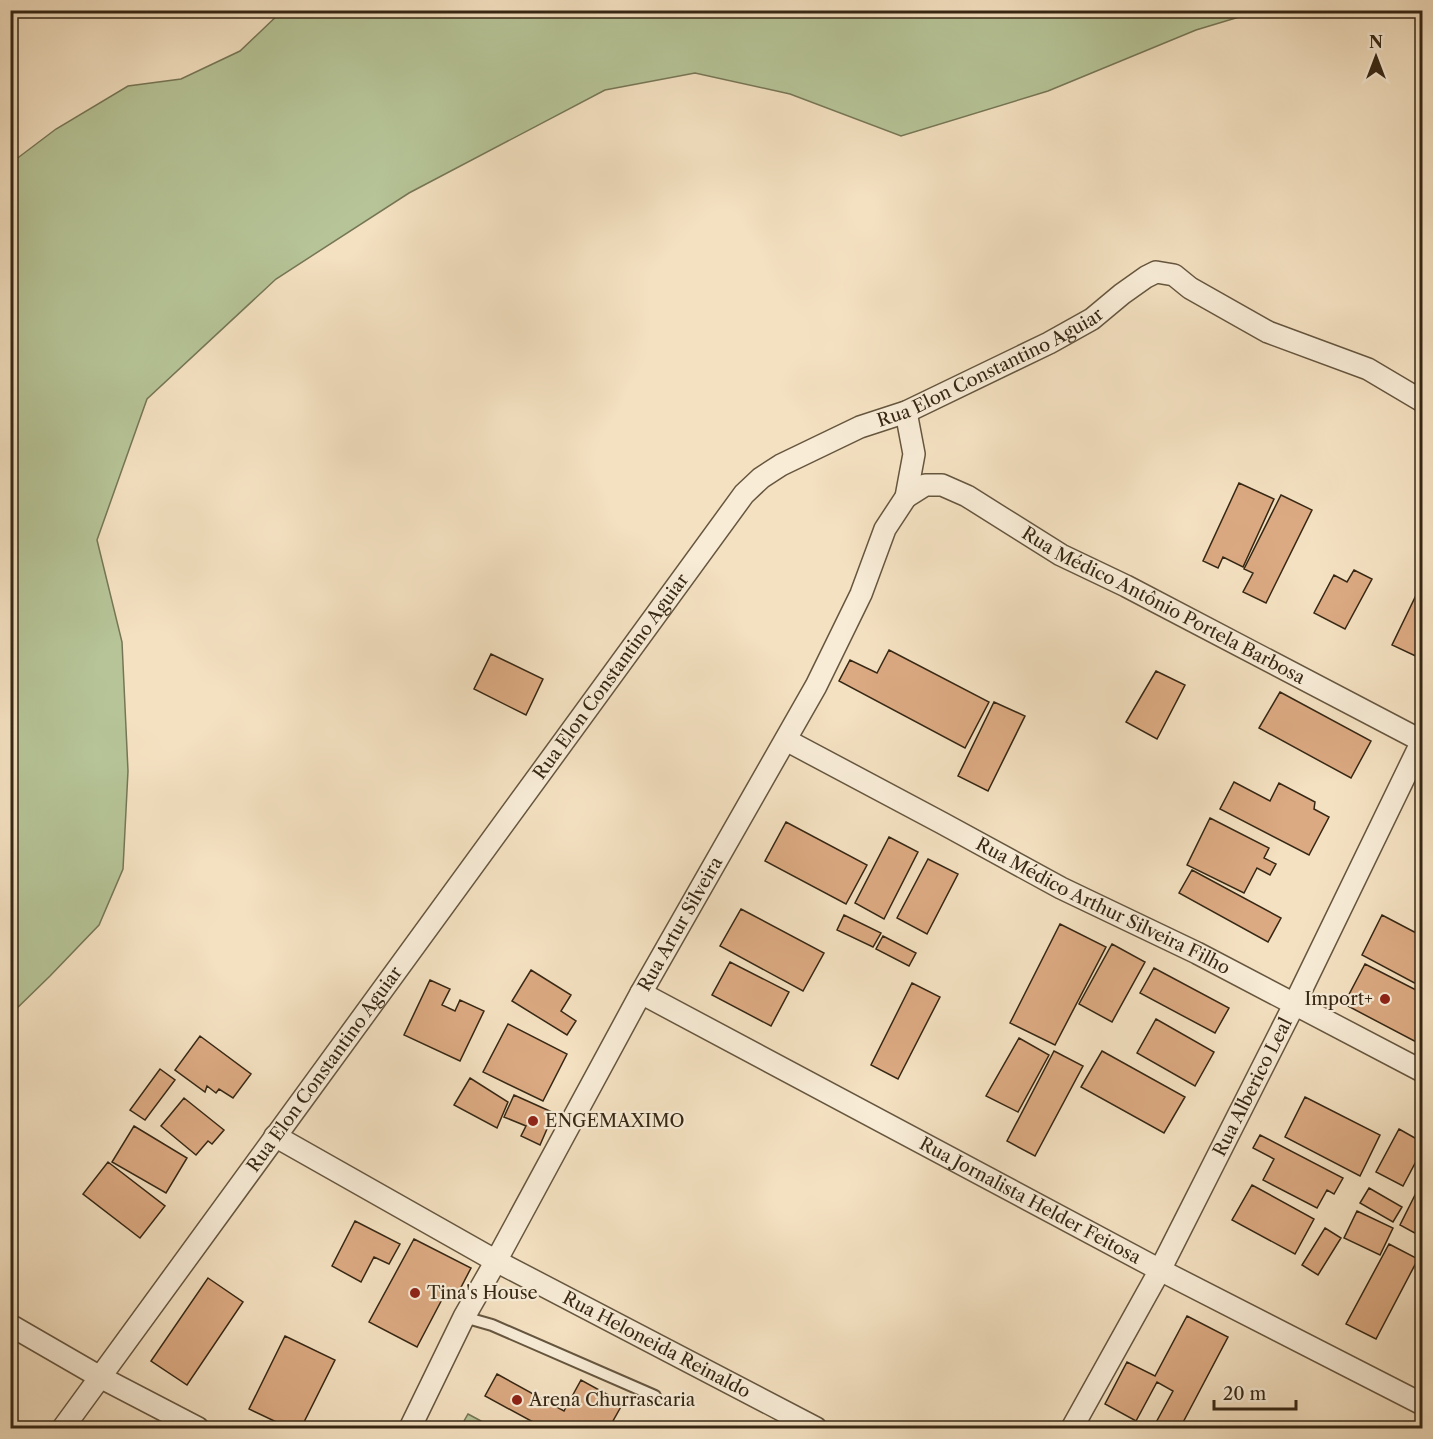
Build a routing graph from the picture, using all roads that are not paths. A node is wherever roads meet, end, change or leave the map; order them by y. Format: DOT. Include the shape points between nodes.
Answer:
graph roads {
  1 [pos="1422,401"];
  2 [pos="906,412"];
  3 [pos="906,497"];
  4 [pos="786,740"];
  5 [pos="1422,741"];
  6 [pos="641,993"];
  7 [pos="1294,1005"];
  8 [pos="1422,1071"];
  9 [pos="275,1136"];
  10 [pos="496,1261"];
  11 [pos="1160,1270"];
  12 [pos="464,1317"];
  13 [pos="10,1325"];
  14 [pos="100,1377"];
  15 [pos="655,1396"];
  16 [pos="1422,1404"];
  17 [pos="63,1428"];
  18 [pos="198,1428"];
  19 [pos="410,1428"];
  20 [pos="816,1428"];
  21 [pos="1072,1428"];
  1 -- 2 [label="street, Rua Elon Constantino Aguiar" via="1368,369 1268,332 1174,275 1156,272 1092,319"];
  2 -- 3 [label="street, Rua Artur Silveira" via="914,454"];
  2 -- 9 [label="street, Rua Elon Constantino Aguiar" via="860,427 781,465 744,494"];
  3 -- 4 [label="street, Rua Artur Silveira" via="885,529 861,594"];
  3 -- 5 [label="street, Rua Médico Antônio Portela Barbosa" via="925,485 942,486 967,496 1061,555"];
  4 -- 6 [label="street, Rua Artur Silveira"];
  4 -- 7 [label="street, Rua Médico Arthur Silveira Filho" via="1061,888"];
  5 -- 7 [label="street, Rua Alberico Leal"];
  6 -- 10 [label="street, Rua Artur Silveira"];
  6 -- 11 [label="street, Rua Jornalista Helder Feitosa"];
  7 -- 8 [label="street, Rua Médico Arthur Silveira Filho"];
  7 -- 11 [label="street, Rua Alberico Leal"];
  9 -- 10 [label="street, Rua Heloneida Reinaldo"];
  9 -- 14 [label="street, Rua Elon Constantino Aguiar"];
  10 -- 12 [label="street, Rua Artur Silveira"];
  10 -- 20 [label="street, Rua Heloneida Reinaldo"];
  11 -- 16 [label="street, Rua Jornalista Helder Feitosa"];
  11 -- 21 [label="street, Rua Alberico Leal"];
  12 -- 15 [label="lane" via="492,1325"];
  12 -- 19 [label="street, Rua Artur Silveira"];
  13 -- 14 [label="street"];
  14 -- 17 [label="street, Rua Elon Constantino Aguiar"];
  14 -- 18 [label="street"];
}
